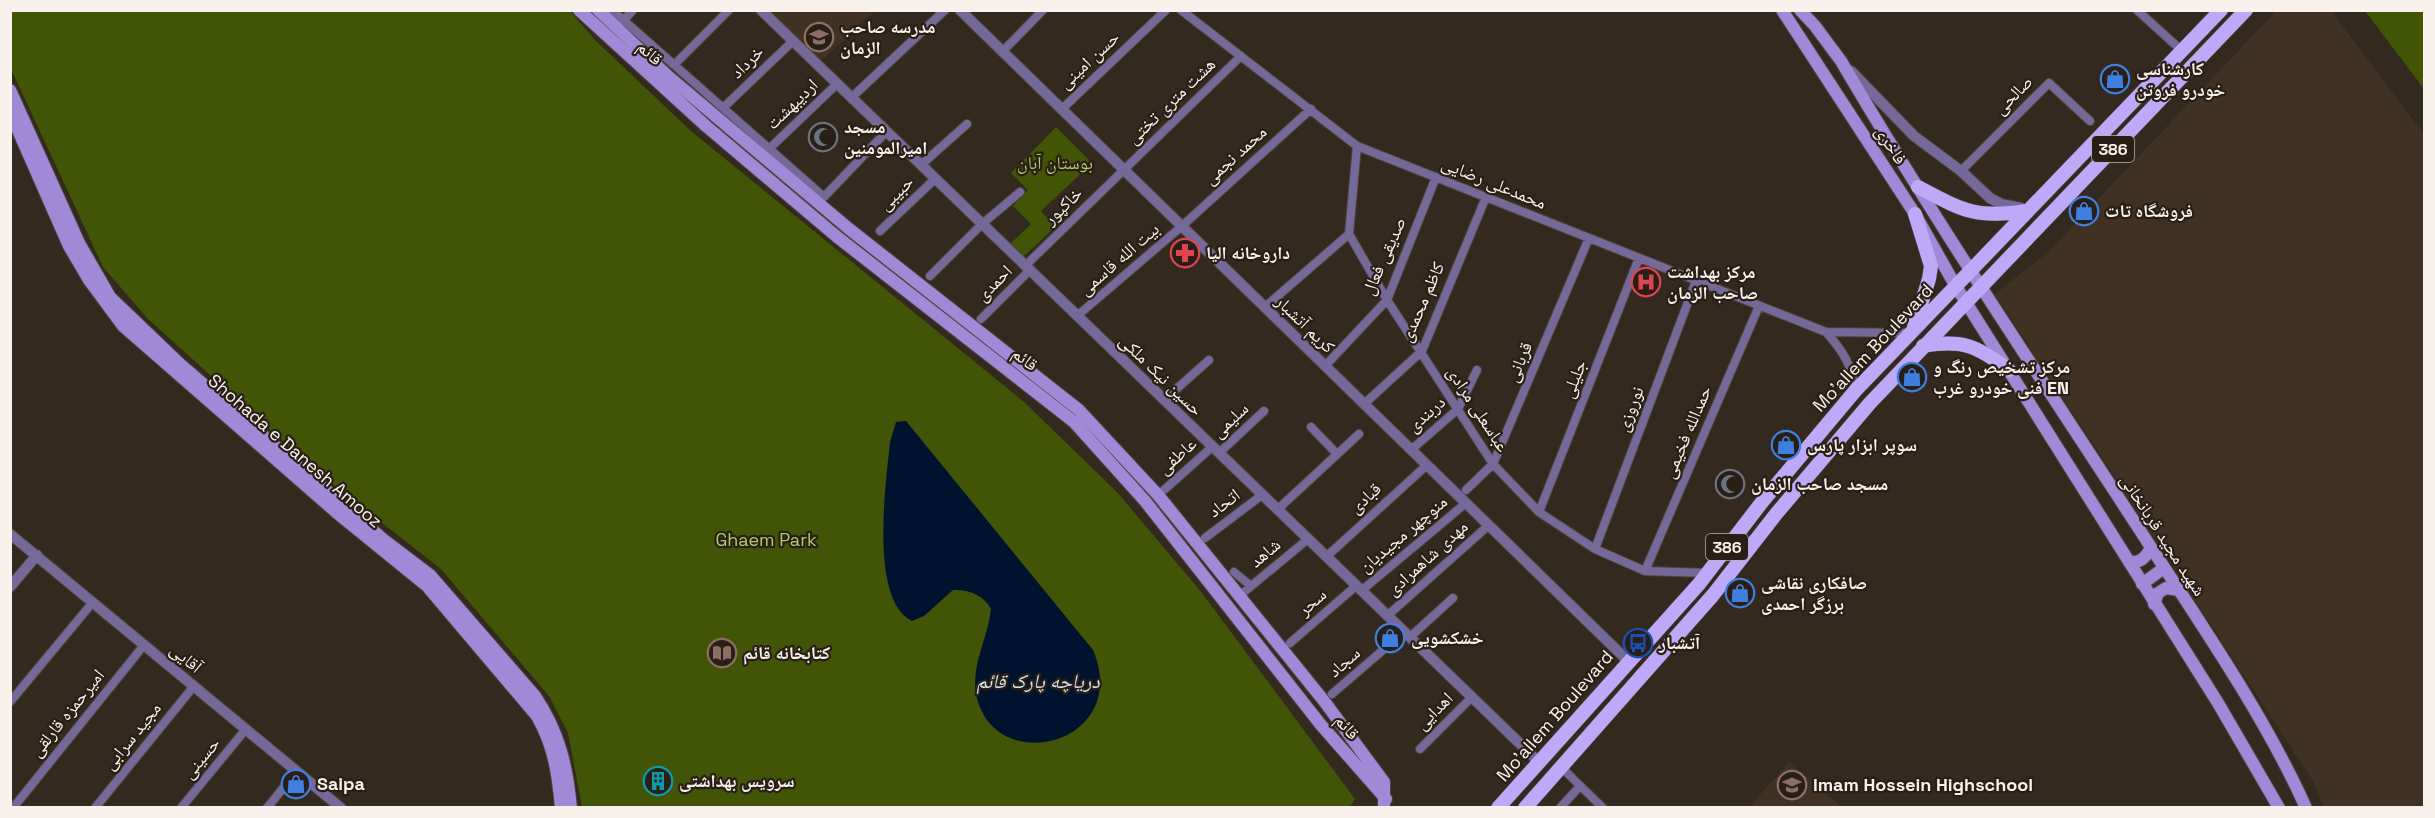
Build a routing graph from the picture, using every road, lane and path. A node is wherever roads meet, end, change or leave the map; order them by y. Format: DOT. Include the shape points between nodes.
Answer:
graph roads {
  1 [pos="579,10"];
  2 [pos="598,10"];
  3 [pos="612,10"];
  4 [pos="633,10"];
  5 [pos="729,10"];
  6 [pos="761,10"];
  7 [pos="945,10"];
  8 [pos="960,10"];
  9 [pos="1044,10"];
  10 [pos="1166,10"];
  11 [pos="1181,10"];
  12 [pos="1782,10"];
  13 [pos="1800,10"];
  14 [pos="2137,10"];
  15 [pos="2222,10"];
  16 [pos="2246,10"];
  17 [pos="622,21"];
  18 [pos="793,41"];
  19 [pos="2181,50"];
  20 [pos="1002,52"];
  21 [pos="1241,56"];
  22 [pos="1841,61"];
  23 [pos="675,64"];
  24 [pos="837,84"];
  25 [pos="10,90"];
  26 [pos="851,98"];
  27 [pos="724,107"];
  28 [pos="1062,109"];
  29 [pos="1311,109"];
  30 [pos="10,112"];
  31 [pos="2090,121"];
  32 [pos="967,124"];
  33 [pos="886,132"];
  34 [pos="1357,146"];
  35 [pos="770,148"];
  36 [pos="921,165"];
  37 [pos="1124,170"];
  38 [pos="1961,171"];
  39 [pos="1436,177"];
  40 [pos="935,179"];
  41 [pos="1918,186"];
  42 [pos="1020,192"];
  43 [pos="1486,197"];
  44 [pos="2028,210"];
  45 [pos="1916,214"];
  46 [pos="982,224"];
  47 [pos="1182,226"];
  48 [pos="880,231"];
  49 [pos="1349,234"];
  50 [pos="1589,238"];
  51 [pos="1639,258"];
  52 [pos="1027,268"];
  53 [pos="1971,269"];
  54 [pos="930,276"];
  55 [pos="1696,280"];
  56 [pos="1955,285"];
  57 [pos="1981,287"];
  58 [pos="1387,300"];
  59 [pos="1966,302"];
  60 [pos="1759,306"];
  61 [pos="1265,307"];
  62 [pos="1077,316"];
  63 [pos="981,319"];
  64 [pos="1911,331"];
  65 [pos="1826,332"];
  66 [pos="1923,346"];
  67 [pos="1422,351"];
  68 [pos="1209,360"];
  69 [pos="1325,366"];
  70 [pos="1477,370"];
  71 [pos="2009,370"];
  72 [pos="1855,391"];
  73 [pos="1164,400"];
  74 [pos="1364,404"];
  75 [pos="1458,409"];
  76 [pos="1264,411"];
  77 [pos="1311,428"];
  78 [pos="1359,434"];
  79 [pos="1216,450"];
  80 [pos="1411,450"];
  81 [pos="1337,454"];
  82 [pos="1493,464"];
  83 [pos="1427,465"];
  84 [pos="1164,490"];
  85 [pos="1466,490"];
  86 [pos="1262,495"];
  87 [pos="1466,503"];
  88 [pos="1277,510"];
  89 [pos="1539,512"];
  90 [pos="1489,525"];
  91 [pos="10,534"];
  92 [pos="1205,538"];
  93 [pos="1308,539"];
  94 [pos="2151,548"];
  95 [pos="1594,549"];
  96 [pos="37,555"];
  97 [pos="1326,557"];
  98 [pos="2129,562"];
  99 [pos="2164,568"];
  100 [pos="1234,572"];
  101 [pos="1645,572"];
  102 [pos="1707,573"];
  103 [pos="2142,584"];
  104 [pos="10,587"];
  105 [pos="1359,588"];
  106 [pos="2178,590"];
  107 [pos="1453,598"];
  108 [pos="93,602"];
  109 [pos="2154,604"];
  110 [pos="1387,616"];
  111 [pos="1407,634"];
  112 [pos="1290,643"];
  113 [pos="144,645"];
  114 [pos="1628,661"];
  115 [pos="194,686"];
  116 [pos="1332,694"];
  117 [pos="1472,697"];
  118 [pos="10,702"];
  119 [pos="246,729"];
  120 [pos="1420,749"];
  121 [pos="1539,762"];
  122 [pos="1562,768"];
  123 [pos="297,771"];
  124 [pos="1580,786"];
  125 [pos="1385,803"];
  126 [pos="15,804"];
  127 [pos="95,807"];
  128 [pos="181,807"];
  129 [pos="267,807"];
  130 [pos="341,807"];
  131 [pos="561,807"];
  132 [pos="571,807"];
  133 [pos="1498,807"];
  134 [pos="1526,807"];
  135 [pos="1560,807"];
  136 [pos="1603,807"];
  137 [pos="2279,807"];
  138 [pos="2306,807"];
  1 -- 125 [label="main road, قائم" via="836,237 1074,422 1145,501"];
  2 -- 125 [label="main road, قائم" via="668,76 848,228 1079,410 1158,495 1324,700 1384,782"];
  3 -- 17 [label="street"];
  4 -- 17 [label="street"];
  5 -- 23 [label="street"];
  6 -- 18 [label="street, حسین نیک ملکی"];
  7 -- 26 [label="street"];
  8 -- 20 [label="street, کریم آتشبار"];
  9 -- 20 [label="street"];
  10 -- 28 [label="street, حسن امینی"];
  11 -- 21 [label="street, محمدعلی رضایی"];
  12 -- 45 [label="main road, فاخری"];
  13 -- 22 [label="main road, فاخری"];
  14 -- 19 [label="street"];
  15 -- 19 [label="main road, Mo'allem Boulevard / 386"];
  16 -- 57 [label="main road, Mo'allem Boulevard / 386"];
  17 -- 23 [label="street"];
  18 -- 24 [label="street, حسین نیک ملکی"];
  18 -- 27 [label="street, خرداد"];
  19 -- 44 [label="main road, Mo'allem Boulevard / 386"];
  20 -- 28 [label="street, کریم آتشبار"];
  21 -- 29 [label="street, محمدعلی رضایی"];
  21 -- 37 [label="street, هشت متری تختی"];
  22 -- 38 [label="street" via="1914,136"];
  22 -- 41 [label="main road, فاخری"];
  23 -- 27 [label="street"];
  24 -- 26 [label="street, حسین نیک ملکی"];
  24 -- 35 [label="street, اردیبهشت"];
  25 -- 132 [label="main road" via="79,243 111,297 130,319 217,396 375,533 430,575 548,716 565,758"];
  26 -- 33 [label="street, حسین نیک ملکی"];
  27 -- 35 [label="street"];
  28 -- 37 [label="street, کریم آتشبار"];
  29 -- 34 [label="street, محمدعلی رضایی"];
  29 -- 47 [label="street, محمد نجمی"];
  30 -- 131 [label="main road, Shohada e Danesh Amooz" via="69,246 104,303 123,326 175,372 427,586 537,716 556,760"];
  31 -- 38 [label="street, صالحی" via="2049,83"];
  32 -- 36 [label="street"];
  33 -- 35 [label="street" via="824,196"];
  33 -- 36 [label="street, حسین نیک ملکی"];
  34 -- 39 [label="street, محمدعلی رضایی"];
  34 -- 49 [label="street"];
  36 -- 40 [label="street, حسین نیک ملکی"];
  37 -- 47 [label="street, کریم آتشبار"];
  37 -- 52 [label="street, خاکپور"];
  38 -- 44 [label="street" via="1990,198"];
  39 -- 43 [label="street, محمدعلی رضایی"];
  39 -- 58 [label="street, صدیقی فعال"];
  40 -- 46 [label="street, حسین نیک ملکی"];
  40 -- 48 [label="street, حبیبی"];
  41 -- 44 [label="main road" via="1970,213 1993,215"];
  41 -- 53 [label="main road, فاخری"];
  42 -- 46 [label="street"];
  43 -- 50 [label="street, محمدعلی رضایی"];
  43 -- 67 [label="street, کاظم محمدی"];
  44 -- 53 [label="main road, Mo'allem Boulevard / 386"];
  45 -- 56 [label="main road, فاخری"];
  45 -- 64 [label="main road" via="1931,266"];
  46 -- 52 [label="street, حسین نیک ملکی"];
  46 -- 54 [label="street"];
  47 -- 61 [label="street, کریم آتشبار"];
  47 -- 62 [label="street, بیت الله قاسمی"];
  49 -- 58 [label="street, عباسعلی مرادی"];
  49 -- 61 [label="street"];
  50 -- 51 [label="street, محمدعلی رضایی"];
  50 -- 82 [label="street, قربانی"];
  51 -- 55 [label="street, محمدعلی رضایی"];
  51 -- 89 [label="street, جلیلی"];
  52 -- 62 [label="street, حسین نیک ملکی"];
  52 -- 63 [label="street, احمدی"];
  53 -- 56 [label="main road, Mo'allem Boulevard / 386"];
  53 -- 57 [label="main road, شهید مجید قربانخانی"];
  55 -- 60 [label="street, محمدعلی رضایی"];
  55 -- 95 [label="street, نوروزی"];
  56 -- 59 [label="main road, فاخری"];
  56 -- 64 [label="main road, Mo'allem Boulevard / 386"];
  57 -- 59 [label="main road, Mo'allem Boulevard / 386"];
  57 -- 94 [label="main road, شهید مجید قربانخانی"];
  58 -- 67 [label="street, عباسعلی مرادی"];
  58 -- 69 [label="street, صدیقی فعال"];
  59 -- 66 [label="main road, Mo'allem Boulevard / 386"];
  59 -- 71 [label="main road"];
  60 -- 65 [label="street, محمدعلی رضایی"];
  60 -- 101 [label="street, حمدالله فخیمی"];
  61 -- 69 [label="street, کریم آتشبار"];
  62 -- 73 [label="street, حسین نیک ملکی"];
  64 -- 65 [label="street"];
  64 -- 72 [label="main road, Mo'allem Boulevard / 386"];
  65 -- 72 [label="street" via="1845,353"];
  66 -- 71 [label="main road" via="1945,342 1974,346"];
  66 -- 122 [label="main road, Mo'allem Boulevard / 386" via="1870,403 1713,596"];
  67 -- 74 [label="street, کاظم محمدی"];
  67 -- 75 [label="street, عباسعلی مرادی"];
  68 -- 73 [label="street"];
  69 -- 74 [label="street, کریم آتشبار"];
  70 -- 75 [label="street, دربندی"];
  71 -- 98 [label="main road"];
  72 -- 102 [label="main road, Mo'allem Boulevard / 386"];
  73 -- 79 [label="street, حسین نیک ملکی"];
  74 -- 80 [label="street, کریم آتشبار"];
  75 -- 80 [label="street, دربندی"];
  75 -- 82 [label="street, عباسعلی مرادی"];
  76 -- 79 [label="street, سلیمی"];
  77 -- 81 [label="street"];
  78 -- 81 [label="street"];
  79 -- 84 [label="street, عاطفی"];
  79 -- 86 [label="street, حسین نیک ملکی"];
  80 -- 83 [label="street, کریم آتشبار"];
  81 -- 88 [label="street"];
  82 -- 85 [label="street, قربانی"];
  82 -- 89 [label="street, عباسعلی مرادی"];
  83 -- 87 [label="street, کریم آتشبار"];
  83 -- 97 [label="street, قبادی"];
  86 -- 88 [label="street, حسین نیک ملکی"];
  86 -- 92 [label="street, اتحاد"];
  87 -- 90 [label="street, کریم آتشبار"];
  87 -- 105 [label="street, منوچهر مجیدیان"];
  88 -- 93 [label="street, حسین نیک ملکی"];
  89 -- 95 [label="street, عباسعلی مرادی"];
  90 -- 110 [label="street, مهدی شاهمرادی"];
  90 -- 114 [label="street, کریم آتشبار"];
  91 -- 96 [label="street, آقایی"];
  93 -- 97 [label="street, حسین نیک ملکی"];
  93 -- 100 [label="street, شاهد" via="1247,589"];
  94 -- 98 [label="main road" via="2137,563"];
  94 -- 99 [label="main road, شهید مجید قربانخانی"];
  95 -- 101 [label="street, عباسعلی مرادی"];
  96 -- 104 [label="street"];
  96 -- 108 [label="street, آقایی"];
  97 -- 105 [label="street, حسین نیک ملکی"];
  98 -- 103 [label="main road"];
  99 -- 103 [label="main road"];
  99 -- 106 [label="main road, شهید مجید قربانخانی"];
  101 -- 102 [label="street, عباسعلی مرادی"];
  102 -- 114 [label="main road, Mo'allem Boulevard / 386"];
  103 -- 109 [label="main road"];
  105 -- 110 [label="street, حسین نیک ملکی"];
  105 -- 112 [label="street, سحر"];
  106 -- 109 [label="main road" via="2166,588 2158,593"];
  106 -- 138 [label="main road, شهید مجید قربانخانی" via="2245,696"];
  107 -- 111 [label="street, سجاد"];
  108 -- 113 [label="street, آقایی"];
  108 -- 118 [label="street"];
  109 -- 137 [label="main road"];
  110 -- 111 [label="street, حسین نیک ملکی"];
  111 -- 116 [label="street, سجاد"];
  111 -- 117 [label="street, حسین نیک ملکی"];
  113 -- 115 [label="street, آقایی"];
  113 -- 126 [label="street, امیرحمزه قارلقی"];
  114 -- 121 [label="main road, Mo'allem Boulevard / 386"];
  115 -- 119 [label="street, آقایی"];
  115 -- 127 [label="street, مجید سرابی"];
  117 -- 120 [label="street, اهدایی"];
  117 -- 121 [label="street, حسین نیک ملکی"];
  119 -- 123 [label="street, آقایی"];
  119 -- 128 [label="street, حسینی"];
  121 -- 133 [label="main road, Mo'allem Boulevard / 386"];
  122 -- 124 [label="street"];
  122 -- 134 [label="main road, Mo'allem Boulevard / 386"];
  123 -- 129 [label="street"];
  123 -- 130 [label="street, آقایی"];
  124 -- 135 [label="street"];
  124 -- 136 [label="street"];
}
